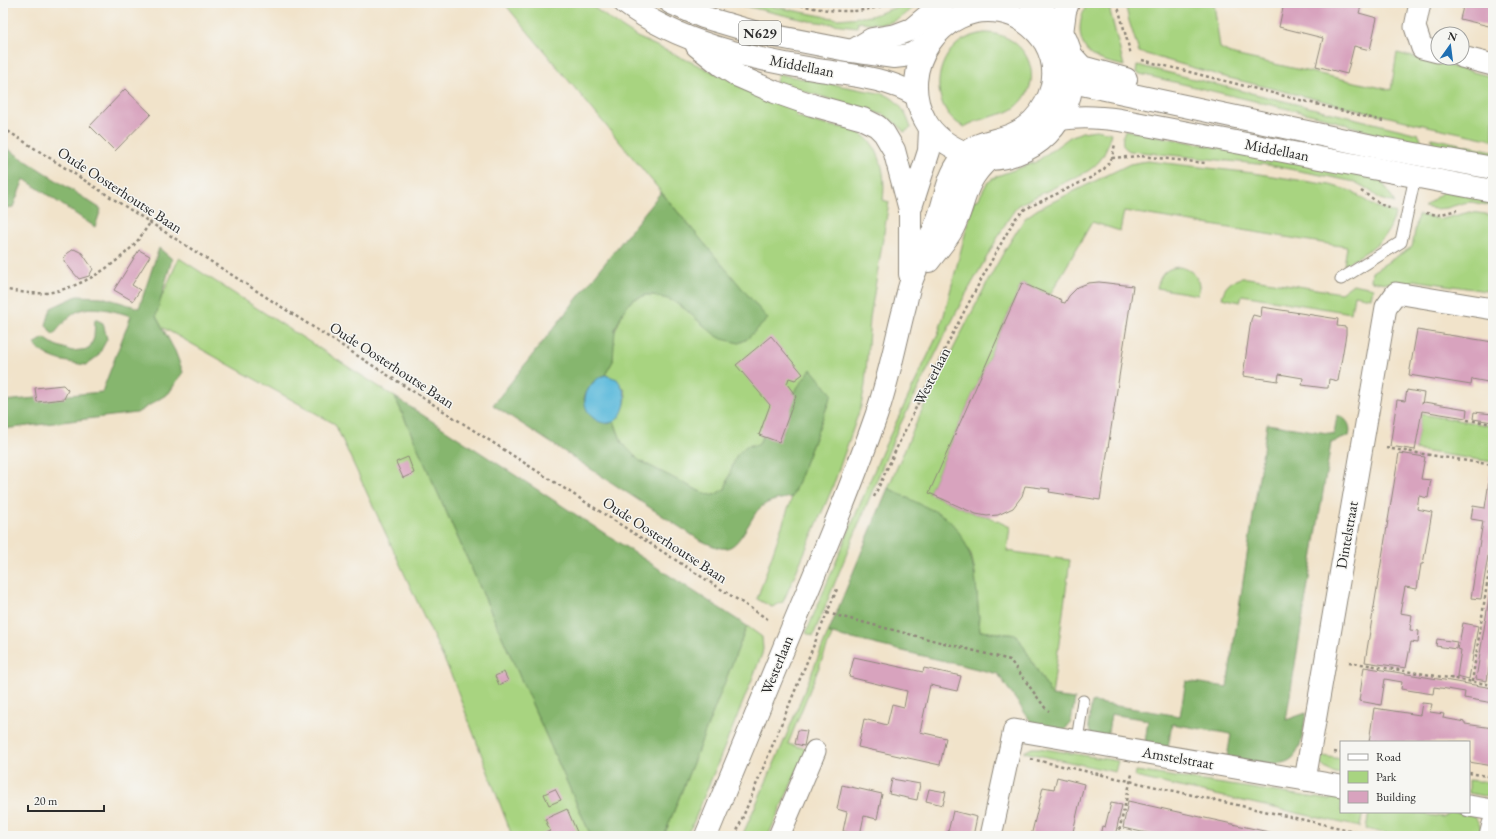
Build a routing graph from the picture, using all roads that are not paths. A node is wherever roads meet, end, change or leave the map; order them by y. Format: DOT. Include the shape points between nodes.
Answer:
graph roads {
  1 [pos="625,3"];
  2 [pos="671,3"];
  3 [pos="943,3"];
  4 [pos="1032,3"];
  5 [pos="1068,3"];
  6 [pos="1420,3"];
  7 [pos="1002,7"];
  8 [pos="1062,33"];
  9 [pos="684,35"];
  10 [pos="929,43"];
  11 [pos="1430,50"];
  12 [pos="852,51"];
  13 [pos="1070,54"];
  14 [pos="1470,60"];
  15 [pos="1493,65"];
  16 [pos="1053,69"];
  17 [pos="1072,82"];
  18 [pos="916,95"];
  19 [pos="1143,97"];
  20 [pos="1060,119"];
  21 [pos="930,129"];
  22 [pos="966,153"];
  23 [pos="988,160"];
  24 [pos="1493,168"];
  25 [pos="1415,177"];
  26 [pos="1493,191"];
  27 [pos="910,210"];
  28 [pos="1341,279"];
  29 [pos="909,287"];
  30 [pos="1493,309"];
  31 [pos="1083,701"];
  32 [pos="1078,735"];
  33 [pos="815,751"];
  34 [pos="1305,780"];
  35 [pos="1340,786"];
  36 [pos="1470,806"];
  37 [pos="1493,810"];
  38 [pos="1493,824"];
  39 [pos="706,836"];
  40 [pos="779,836"];
  41 [pos="991,836"];
  42 [pos="1490,836"];
  1 -- 9 [label="main road, Middellaan / N629" via="643,17"];
  2 -- 12 [label="main road, Middellaan / N629" via="702,17 754,32"];
  3 -- 12 [label="main road, Middellaan" via="912,29 896,36 872,39"];
  4 -- 8 [label="main road" via="1048,15"];
  5 -- 8 [label="main road"];
  6 -- 11 [label="street" via="1414,27"];
  7 -- 10 [label="main road" via="954,19"];
  7 -- 16 [label="main road" via="1036,32 1049,52"];
  8 -- 13 [label="main road"];
  9 -- 18 [label="main road, Middellaan / N629" via="730,52 879,80"];
  9 -- 27 [label="main road" via="738,76 775,92 863,119 877,126 894,150"];
  10 -- 12 [label="main road, Middellaan / N629" via="912,54 894,57"];
  10 -- 18 [label="main road" via="919,63"];
  13 -- 17 [label="main road" via="1073,66"];
  13 -- 19 [label="main road" via="1082,66 1091,70 1127,79"];
  14 -- 15 [label="street"];
  16 -- 17 [label="main road"];
  16 -- 22 [label="main road" via="1049,97 1031,122 1015,133 980,143"];
  17 -- 19 [label="main road, Middellaan"];
  17 -- 20 [label="main road" via="1070,98"];
  18 -- 21 [label="main road" via="923,118"];
  19 -- 24 [label="main road, Middellaan" via="1382,148"];
  20 -- 23 [label="main road" via="1033,146 1012,156"];
  20 -- 25 [label="main road, Middellaan" via="1090,117 1120,120"];
  21 -- 22 [label="main road" via="940,139"];
  21 -- 27 [label="main road, Westerlaan" via="929,151"];
  22 -- 23 [label="main road"];
  22 -- 29 [label="main road, Westerlaan" via="958,162 950,179 940,213"];
  23 -- 29 [label="main road, Westerlaan" via="967,187 952,230"];
  25 -- 26 [label="main road, Middellaan"];
  25 -- 28 [label="lane" via="1401,242"];
  27 -- 29 [label="main road, Westerlaan"];
  29 -- 39 [label="main road, Westerlaan" via="874,424"];
  30 -- 34 [label="street, Dintelstraat" via="1396,293 1386,307"];
  31 -- 32 [label="lane"];
  32 -- 34 [label="street, Amstelstraat" via="1138,751"];
  32 -- 41 [label="street, Amstelstraat" via="1014,730"];
  33 -- 40 [label="street"];
  34 -- 35 [label="street, Amstelstraat"];
  36 -- 37 [label="street"];
  38 -- 42 [label="street"];
}
